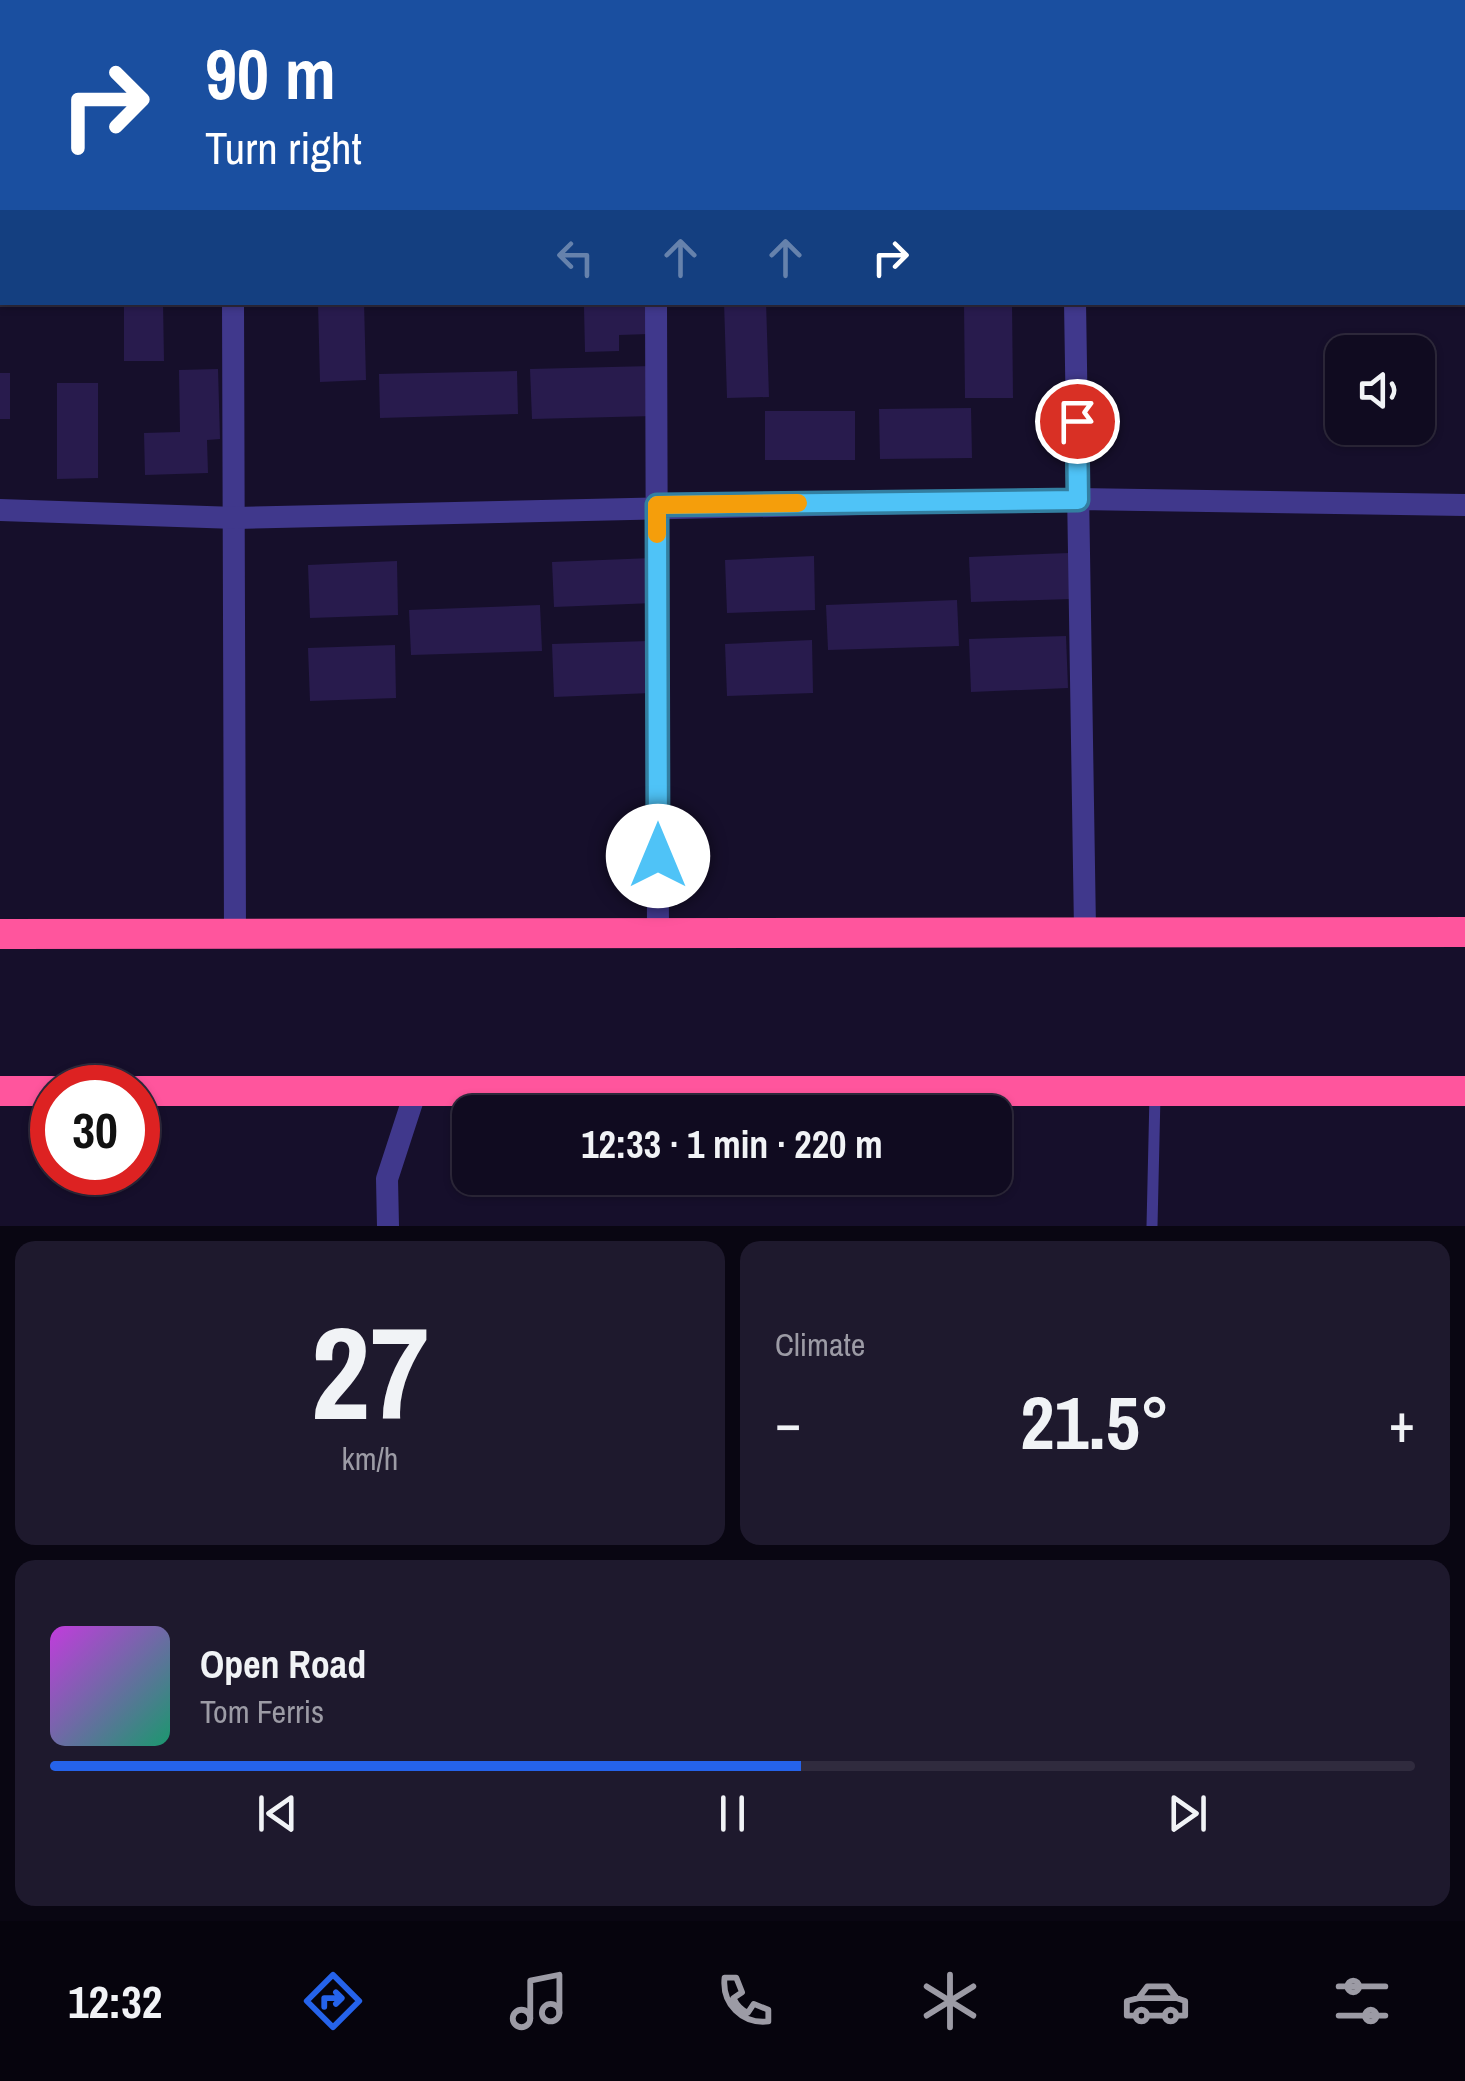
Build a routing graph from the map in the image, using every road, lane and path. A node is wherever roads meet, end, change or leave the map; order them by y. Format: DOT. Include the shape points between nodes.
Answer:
graph roads {
  1 [pos="233,305"];
  2 [pos="656,305"];
  3 [pos="1075,305"];
  4 [pos="1078,500"];
  5 [pos="1465,504"];
  6 [pos="657,505"];
  7 [pos="0,510"];
  8 [pos="236,518"];
  9 [pos="1085,929"];
  10 [pos="235,932"];
  11 [pos="1465,932"];
  12 [pos="0,934"];
  13 [pos="658,934"];
  14 [pos="1465,1090"];
  15 [pos="0,1091"];
  16 [pos="30,1091"];
  17 [pos="1155,1091"];
  18 [pos="160,1092"];
  19 [pos="414,1093"];
  20 [pos="1152,1225"];
  21 [pos="388,1226"];
  22 [pos="1140,1226"];
  1 -- 8 [label="street"];
  2 -- 6 [label="street"];
  3 -- 4 [label="street"];
  4 -- 5 [label="street"];
  4 -- 6 [label="street"];
  4 -- 9 [label="street"];
  6 -- 8 [label="street"];
  6 -- 13 [label="street"];
  7 -- 8 [label="street"];
  8 -- 10 [label="street"];
  9 -- 11 [label="highway"];
  9 -- 13 [label="highway"];
  10 -- 12 [label="highway"];
  10 -- 13 [label="highway"];
  14 -- 17 [label="highway"];
  15 -- 16 [label="highway"];
  17 -- 19 [label="highway"];
  17 -- 20 [label="lane"];
  18 -- 19 [label="highway"];
  19 -- 21 [label="street" via="387,1179"];
  20 -- 22 [label="lane"];
}
